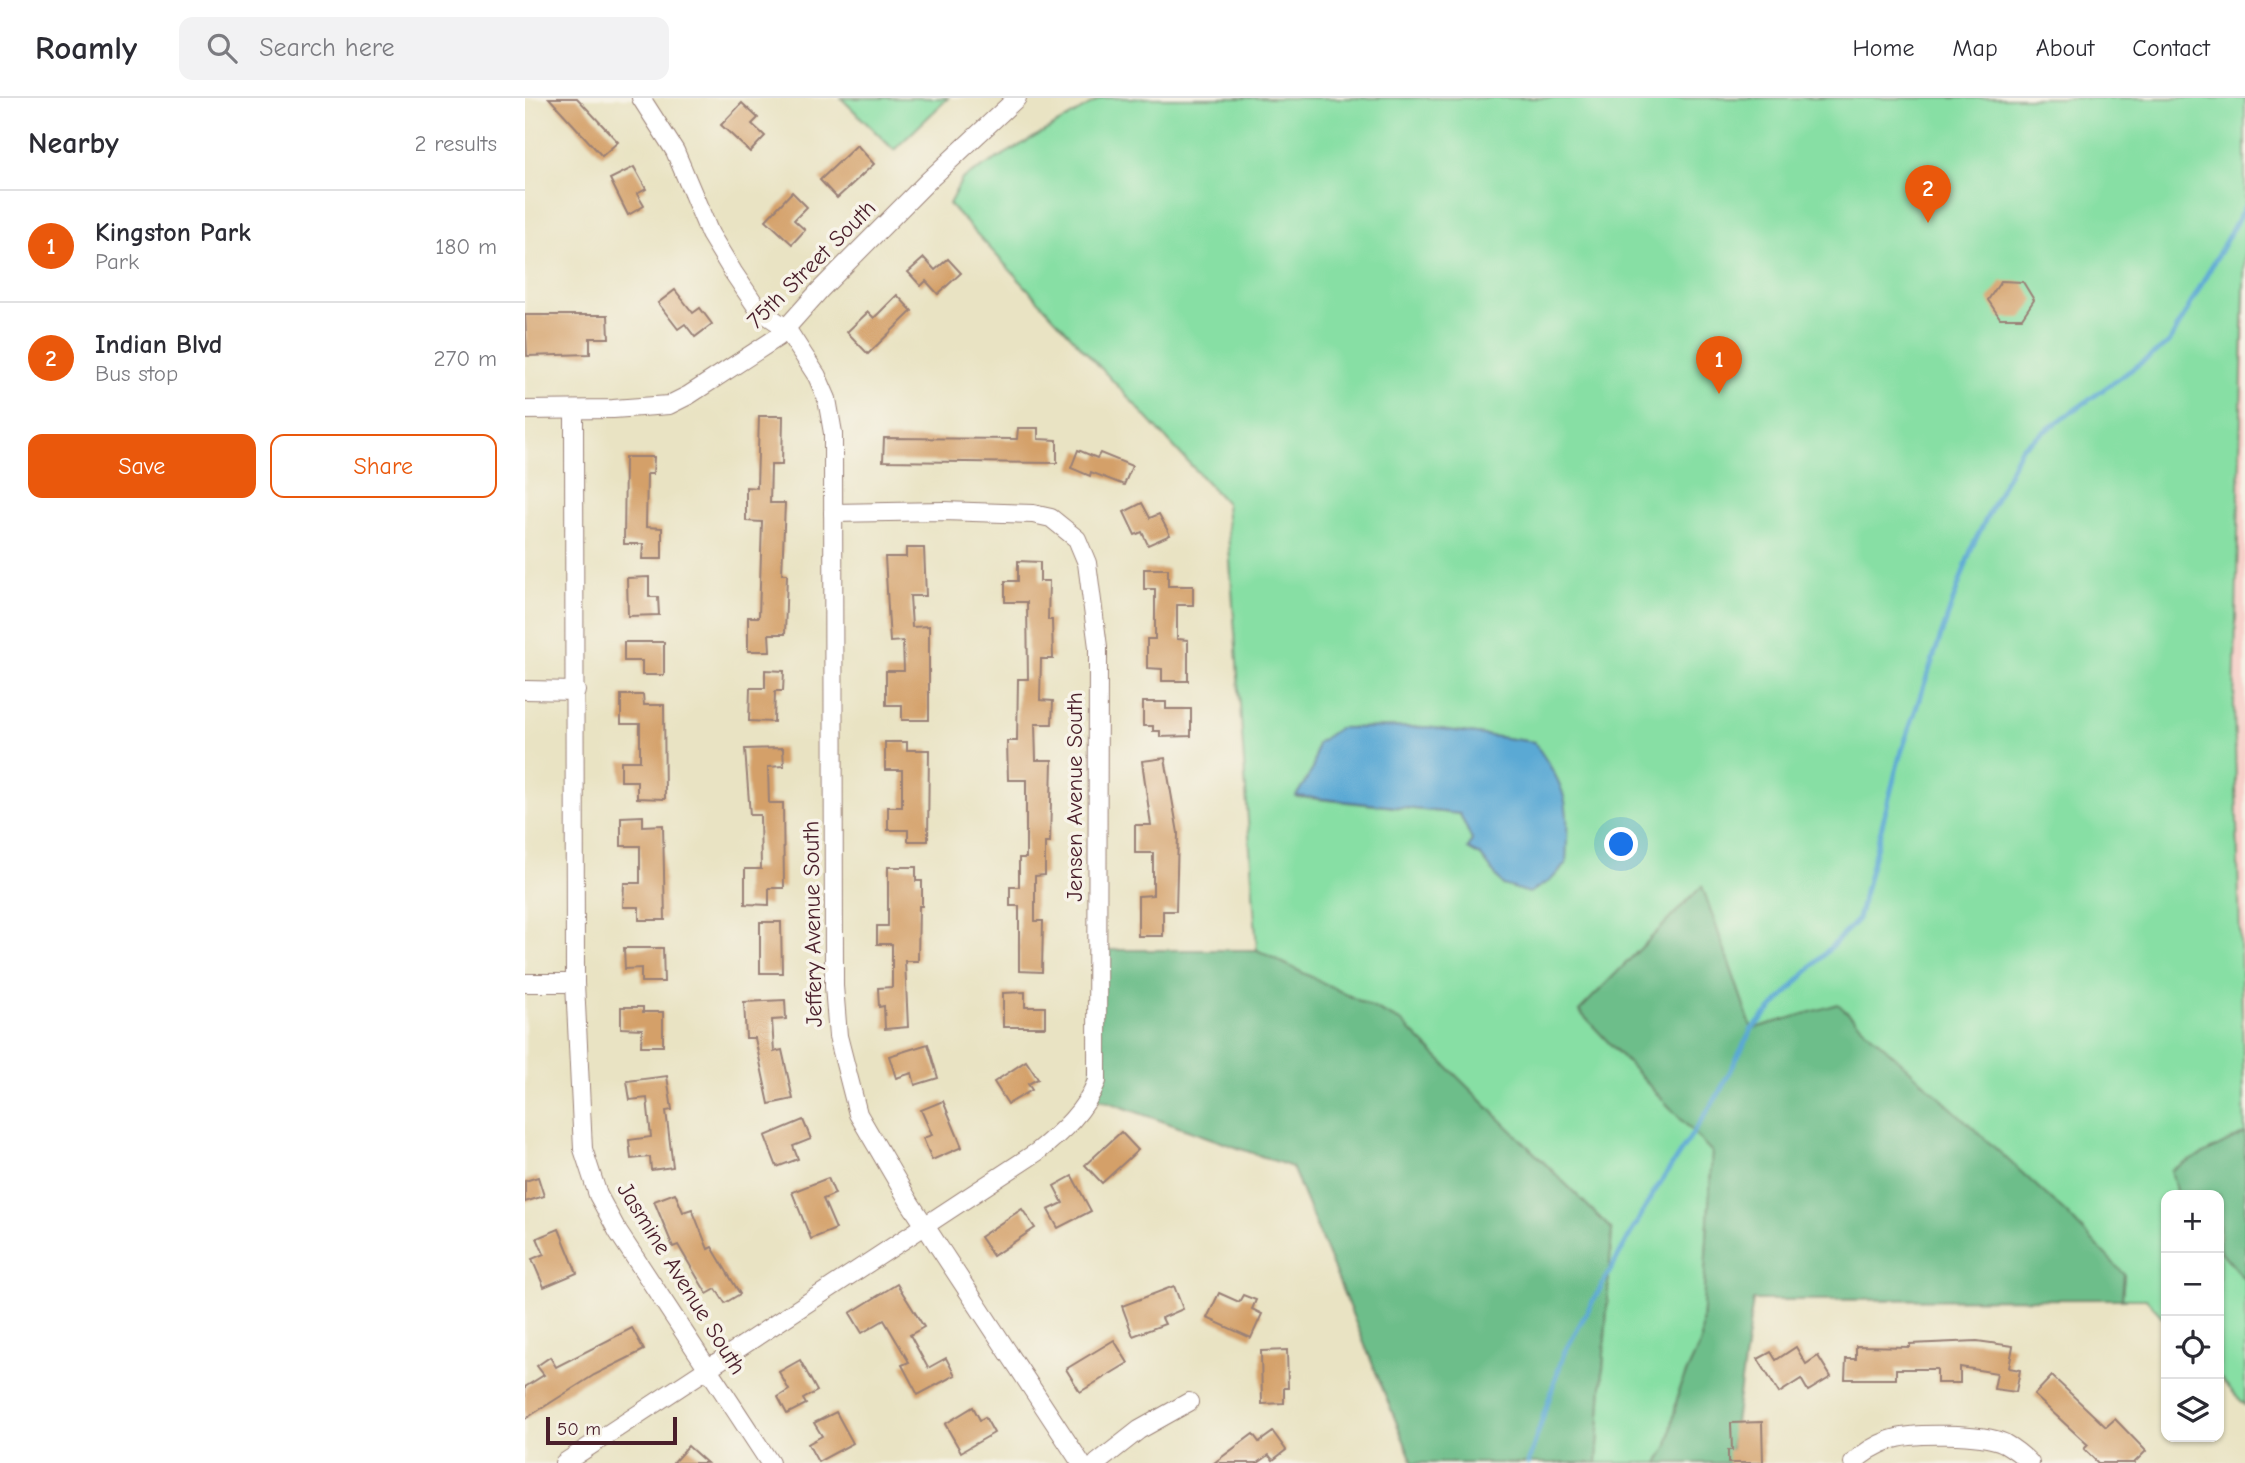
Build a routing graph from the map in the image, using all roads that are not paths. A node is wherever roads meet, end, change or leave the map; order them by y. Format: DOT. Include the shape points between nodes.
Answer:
graph roads {
  1 [pos="641,98"];
  2 [pos="1017,98"];
  3 [pos="786,328"];
  4 [pos="525,410"];
  5 [pos="574,410"];
  6 [pos="833,513"];
  7 [pos="525,690"];
  8 [pos="576,691"];
  9 [pos="525,983"];
  10 [pos="575,983"];
  11 [pos="926,1227"];
  12 [pos="709,1369"];
  13 [pos="1189,1402"];
  14 [pos="564,1463"];
  15 [pos="770,1463"];
  16 [pos="1081,1463"];
  17 [pos="1097,1463"];
  18 [pos="1853,1463"];
  19 [pos="2030,1463"];
  1 -- 3 [label="street" via="675,151 710,234 733,272 758,309"];
  2 -- 3 [label="street, 75th Street South" via="968,141"];
  3 -- 5 [label="street, 75th Street South" via="669,405"];
  3 -- 6 [label="street, Jeffery Avenue South" via="827,399 833,433"];
  4 -- 5 [label="street, 75th Street South"];
  5 -- 8 [label="street, Jasmine Avenue South"];
  6 -- 11 [label="street, Jeffery Avenue South" via="838,1036 858,1114"];
  6 -- 11 [label="street, Jensen Avenue South" via="943,511 1051,518 1077,539 1095,606 1100,807 1097,1081 1064,1130"];
  7 -- 8 [label="street"];
  8 -- 10 [label="street, Jasmine Avenue South"];
  9 -- 10 [label="street"];
  10 -- 12 [label="street, Jasmine Avenue South" via="583,1149 598,1195"];
  11 -- 12 [label="street, Jensen Avenue South"];
  11 -- 16 [label="street, Jeffery Avenue South"];
  12 -- 14 [label="street, Jensen Avenue South"];
  12 -- 15 [label="street, Jasmine Avenue South"];
  13 -- 17 [label="street" via="1139,1430"];
  18 -- 19 [label="street" via="1891,1439 1925,1436 1987,1438 2003,1443"];
}
